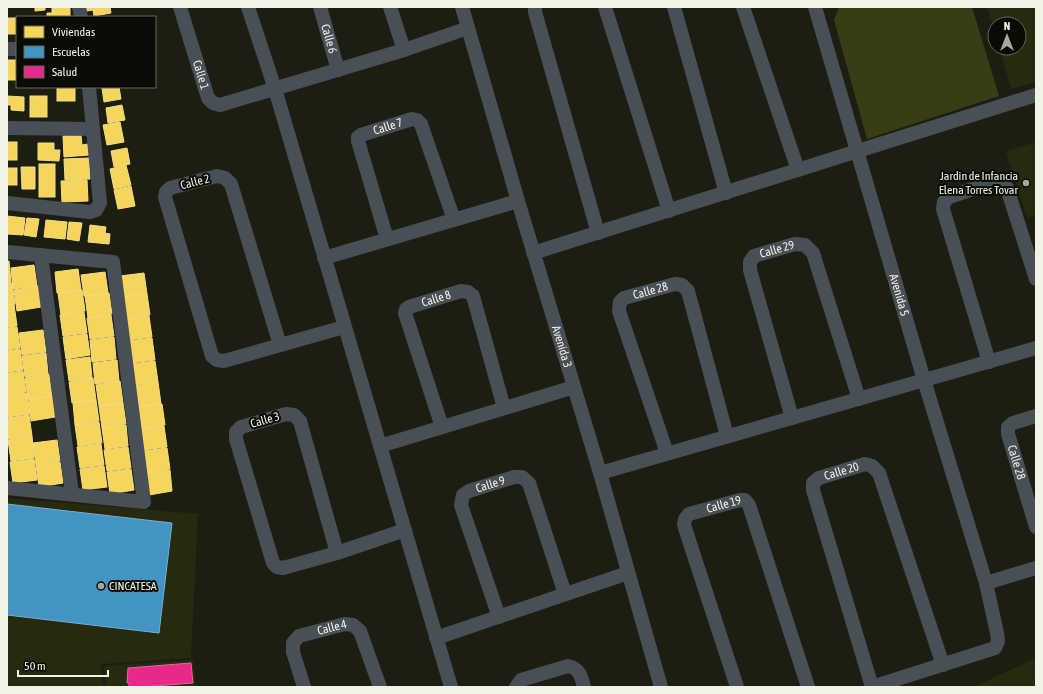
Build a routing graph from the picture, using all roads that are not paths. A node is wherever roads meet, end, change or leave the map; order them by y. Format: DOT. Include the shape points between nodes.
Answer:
graph roads {
  1 [pos="180,7"];
  2 [pos="248,7"];
  3 [pos="320,7"];
  4 [pos="390,7"];
  5 [pos="462,7"];
  6 [pos="535,7"];
  7 [pos="605,7"];
  8 [pos="674,7"];
  9 [pos="743,7"];
  10 [pos="815,7"];
  11 [pos="468,28"];
  12 [pos="404,50"];
  13 [pos="338,70"];
  14 [pos="89,88"];
  15 [pos="275,90"];
  16 [pos="1036,95"];
  17 [pos="7,128"];
  18 [pos="94,129"];
  19 [pos="857,152"];
  20 [pos="798,170"];
  21 [pos="726,193"];
  22 [pos="518,201"];
  23 [pos="7,203"];
  24 [pos="669,210"];
  25 [pos="454,220"];
  26 [pos="598,233"];
  27 [pos="387,239"];
  28 [pos="7,252"];
  29 [pos="533,253"];
  30 [pos="40,255"];
  31 [pos="324,258"];
  32 [pos="1036,279"];
  33 [pos="344,327"];
  34 [pos="280,345"];
  35 [pos="1036,348"];
  36 [pos="989,362"];
  37 [pos="924,380"];
  38 [pos="574,387"];
  39 [pos="859,399"];
  40 [pos="504,408"];
  41 [pos="1036,416"];
  42 [pos="792,418"];
  43 [pos="442,427"];
  44 [pos="727,436"];
  45 [pos="380,446"];
  46 [pos="667,453"];
  47 [pos="600,473"];
  48 [pos="7,488"];
  49 [pos="72,494"];
  50 [pos="1036,527"];
  51 [pos="405,530"];
  52 [pos="337,553"];
  53 [pos="1036,568"];
  54 [pos="628,573"];
  55 [pos="986,583"];
  56 [pos="565,594"];
  57 [pos="499,617"];
  58 [pos="436,638"];
  59 [pos="943,665"];
  60 [pos="304,687"];
  61 [pos="380,687"];
  62 [pos="451,687"];
  63 [pos="516,687"];
  64 [pos="584,687"];
  65 [pos="661,687"];
  66 [pos="737,687"];
  67 [pos="808,687"];
  68 [pos="872,687"];
  1 -- 15 [label="street, Calle 1" via="208,98 213,103 220,105"];
  2 -- 15 [label="street"];
  3 -- 13 [label="street, Calle 6"];
  4 -- 12 [label="street"];
  5 -- 11 [label="street, Avenida 3"];
  6 -- 26 [label="street"];
  7 -- 24 [label="street"];
  8 -- 21 [label="street"];
  9 -- 20 [label="street"];
  10 -- 19 [label="street, Avenida 5"];
  11 -- 12 [label="street, Calle 1"];
  11 -- 22 [label="street, Avenida 3"];
  12 -- 13 [label="street, Calle 1"];
  13 -- 15 [label="street, Calle 1"];
  14 -- 18 [label="street"];
  15 -- 31 [label="street"];
  16 -- 19 [label="street"];
  17 -- 18 [label="street"];
  18 -- 23 [label="street" via="100,203 96,210 90,212"];
  19 -- 20 [label="street"];
  19 -- 37 [label="street, Avenida 5"];
  20 -- 21 [label="street"];
  21 -- 24 [label="street"];
  22 -- 25 [label="street"];
  22 -- 29 [label="street, Avenida 3"];
  24 -- 26 [label="street"];
  25 -- 27 [label="street"];
  25 -- 27 [label="street, Calle 7" via="421,124 412,119 358,137"];
  26 -- 29 [label="street"];
  27 -- 31 [label="street"];
  28 -- 30 [label="street"];
  29 -- 38 [label="street, Avenida 3"];
  30 -- 49 [label="street"];
  30 -- 49 [label="street" via="113,262 144,502"];
  31 -- 33 [label="street"];
  32 -- 36 [label="street" via="1007,188 1001,183 994,182 949,197 944,202 943,208"];
  33 -- 34 [label="street"];
  33 -- 45 [label="street"];
  34 -- 34 [label="street, Calle 2" via="224,360 217,360 212,356 165,197 170,188 217,176 225,178 231,184"];
  35 -- 36 [label="street"];
  36 -- 37 [label="street"];
  37 -- 39 [label="street"];
  37 -- 55 [label="street, Avenida 5"];
  38 -- 40 [label="street"];
  38 -- 47 [label="street, Avenida 3"];
  39 -- 42 [label="street"];
  39 -- 42 [label="street, Calle 29" via="813,253 805,245 795,244 754,256 750,262 750,270"];
  40 -- 43 [label="street"];
  40 -- 43 [label="street, Calle 8" via="473,296 460,290 406,309 405,313"];
  41 -- 50 [label="street, Calle 28" via="1013,423 1008,427 1008,434"];
  42 -- 44 [label="street"];
  43 -- 45 [label="street"];
  44 -- 46 [label="street"];
  44 -- 46 [label="street, Calle 28" via="688,291 682,285 675,284 624,298 620,302 619,311"];
  45 -- 51 [label="street"];
  46 -- 47 [label="street"];
  47 -- 54 [label="street, Avenida 3"];
  48 -- 49 [label="street"];
  51 -- 52 [label="street"];
  51 -- 58 [label="street"];
  52 -- 52 [label="street, Calle 3" via="283,568 273,563 236,440 236,432 241,427 286,414 294,415 300,420"];
  53 -- 55 [label="street"];
  54 -- 56 [label="street"];
  54 -- 65 [label="street, Avenida 3"];
  55 -- 59 [label="street, Avenida 5" via="997,633 998,641 995,648"];
  56 -- 57 [label="street"];
  56 -- 57 [label="street, Calle 9" via="529,483 522,477 514,477 469,491 463,495 461,504"];
  57 -- 58 [label="street"];
  58 -- 62 [label="street"];
  59 -- 68 [label="street"];
  59 -- 68 [label="street, Calle 20" via="879,473 872,466 864,464 819,478 813,483 813,490"];
  60 -- 61 [label="street, Calle 4" via="293,652 293,643 299,636 345,624 353,625 360,631"];
  63 -- 64 [label="street" via="521,680 568,666 574,667 580,674"];
  66 -- 67 [label="street, Calle 19" via="684,525 689,514 740,500 745,500 749,505"];
}
